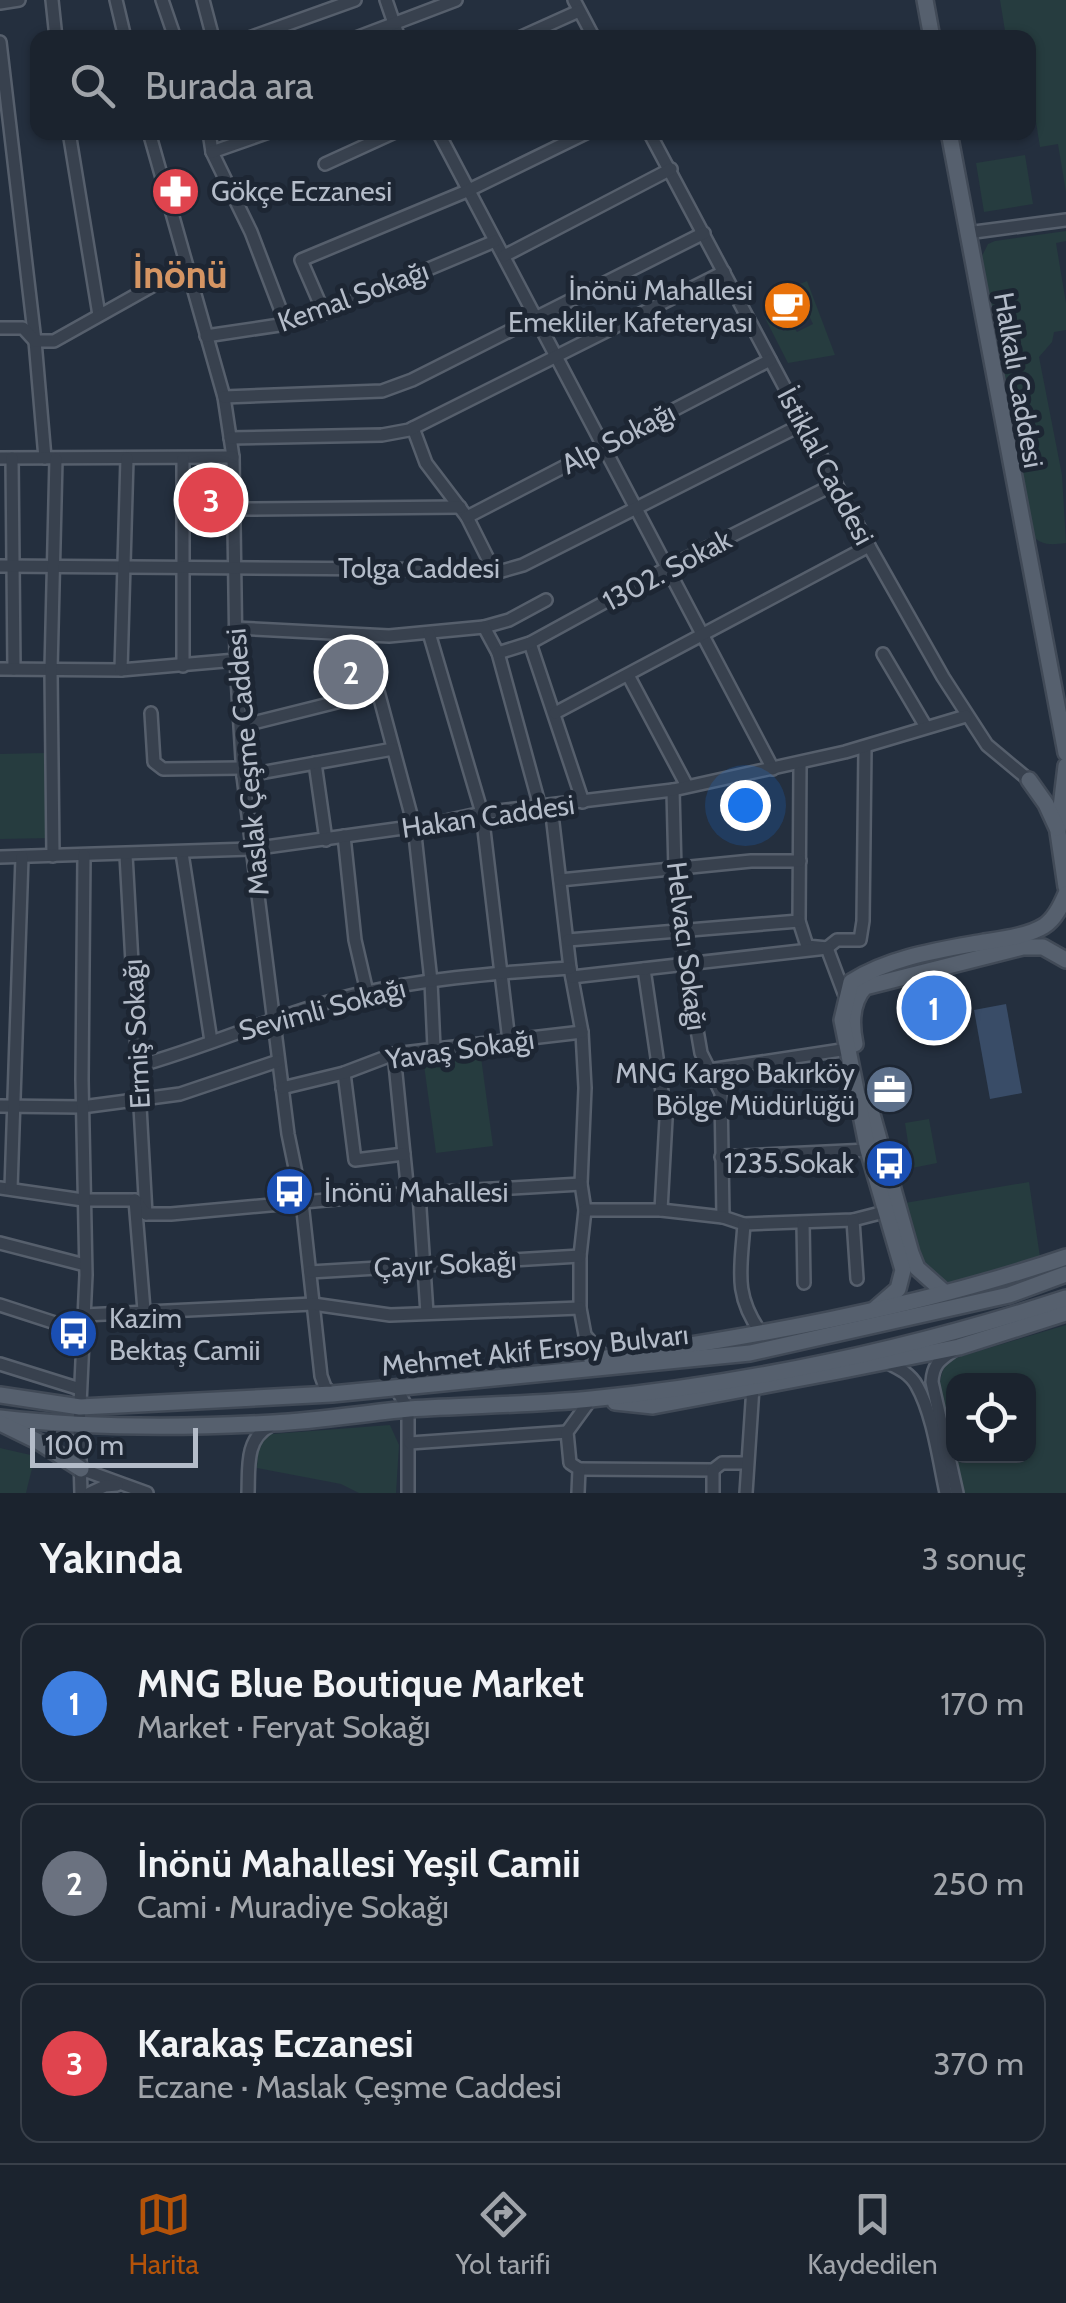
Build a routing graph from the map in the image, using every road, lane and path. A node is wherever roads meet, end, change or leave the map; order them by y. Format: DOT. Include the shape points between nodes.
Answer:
graph roads {
  1 [pos="19,0"];
  2 [pos="52,0"];
  3 [pos="116,0"];
  4 [pos="162,0"];
  5 [pos="203,0"];
  6 [pos="355,0"];
  7 [pos="386,0"];
  8 [pos="456,0"];
  9 [pos="925,0"];
  10 [pos="0,3"];
  11 [pos="576,5"];
  12 [pos="394,22"];
  13 [pos="55,30"];
  14 [pos="123,30"];
  15 [pos="173,30"];
  16 [pos="211,30"];
  17 [pos="271,30"];
  18 [pos="375,30"];
  19 [pos="396,30"];
  20 [pos="533,30"];
  21 [pos="590,30"];
  22 [pos="931,30"];
  23 [pos="0,42"];
  24 [pos="70,140"];
  25 [pos="151,140"];
  26 [pos="210,140"];
  27 [pos="246,140"];
  28 [pos="378,140"];
  29 [pos="442,140"];
  30 [pos="571,140"];
  31 [pos="654,140"];
  32 [pos="950,140"];
  33 [pos="212,152"];
  34 [pos="325,164"];
  35 [pos="671,170"];
  36 [pos="467,190"];
  37 [pos="1066,220"];
  38 [pos="704,233"];
  39 [pos="967,233"];
  40 [pos="494,241"];
  41 [pos="504,256"];
  42 [pos="186,267"];
  43 [pos="724,272"];
  44 [pos="324,312"];
  45 [pos="99,315"];
  46 [pos="536,318"];
  47 [pos="286,324"];
  48 [pos="0,328"];
  49 [pos="206,336"];
  50 [pos="35,341"];
  51 [pos="556,357"];
  52 [pos="770,360"];
  53 [pos="224,397"];
  54 [pos="803,424"];
  55 [pos="413,428"];
  56 [pos="230,438"];
  57 [pos="602,446"];
  58 [pos="233,457"];
  59 [pos="6,458"];
  60 [pos="51,458"];
  61 [pos="127,458"];
  62 [pos="183,459"];
  63 [pos="836,484"];
  64 [pos="234,506"];
  65 [pos="634,509"];
  66 [pos="463,512"];
  67 [pos="869,546"];
  68 [pos="6,566"];
  69 [pos="52,566"];
  70 [pos="124,568"];
  71 [pos="182,568"];
  72 [pos="667,568"];
  73 [pos="234,569"];
  74 [pos="495,573"];
  75 [pos="546,600"];
  76 [pos="484,627"];
  77 [pos="236,628"];
  78 [pos="429,633"];
  79 [pos="363,636"];
  80 [pos="703,636"];
  81 [pos="530,642"];
  82 [pos="498,654"];
  83 [pos="883,654"];
  84 [pos="236,660"];
  85 [pos="183,666"];
  86 [pos="7,669"];
  87 [pos="51,670"];
  88 [pos="122,670"];
  89 [pos="628,676"];
  90 [pos="376,692"];
  91 [pos="555,712"];
  92 [pos="151,713"];
  93 [pos="966,716"];
  94 [pos="240,726"];
  95 [pos="926,728"];
  96 [pos="864,747"];
  97 [pos="393,749"];
  98 [pos="1066,753"];
  99 [pos="315,763"];
  100 [pos="800,764"];
  101 [pos="773,770"];
  102 [pos="242,772"];
  103 [pos="1065,772"];
  104 [pos="1029,780"];
  105 [pos="688,786"];
  106 [pos="673,790"];
  107 [pos="1044,790"];
  108 [pos="583,802"];
  109 [pos="545,807"];
  110 [pos="1064,807"];
  111 [pos="482,813"];
  112 [pos="414,826"];
  113 [pos="1058,832"];
  114 [pos="344,836"];
  115 [pos="326,840"];
  116 [pos="251,848"];
  117 [pos="126,854"];
  118 [pos="182,854"];
  119 [pos="84,855"];
  120 [pos="22,856"];
  121 [pos="53,856"];
  122 [pos="0,857"];
  123 [pos="800,861"];
  124 [pos="676,871"];
  125 [pos="560,880"];
  126 [pos="1066,890"];
  127 [pos="799,921"];
  128 [pos="680,931"];
  129 [pos="568,940"];
  130 [pos="827,948"];
  131 [pos="1066,960"];
  132 [pos="686,966"];
  133 [pos="644,969"];
  134 [pos="571,972"];
  135 [pos="501,973"];
  136 [pos="431,981"];
  137 [pos="368,992"];
  138 [pos="846,996"];
  139 [pos="272,1018"];
  140 [pos="582,1032"];
  141 [pos="211,1041"];
  142 [pos="510,1041"];
  143 [pos="434,1048"];
  144 [pos="848,1049"];
  145 [pos="394,1054"];
  146 [pos="278,1061"];
  147 [pos="138,1066"];
  148 [pos="709,1070"];
  149 [pos="344,1073"];
  150 [pos="282,1088"];
  151 [pos="140,1100"];
  152 [pos="6,1106"];
  153 [pos="82,1107"];
  154 [pos="868,1150"];
  155 [pos="404,1154"];
  156 [pos="721,1156"];
  157 [pos="581,1184"];
  158 [pos="5,1189"];
  159 [pos="414,1194"];
  160 [pos="83,1200"];
  161 [pos="136,1200"];
  162 [pos="302,1202"];
  163 [pos="584,1210"];
  164 [pos="662,1210"];
  165 [pos="888,1211"];
  166 [pos="146,1214"];
  167 [pos="723,1217"];
  168 [pos="853,1220"];
  169 [pos="803,1222"];
  170 [pos="744,1224"];
  171 [pos="0,1243"];
  172 [pos="580,1256"];
  173 [pos="1066,1257"];
  174 [pos="84,1265"];
  175 [pos="422,1265"];
  176 [pos="310,1272"];
  177 [pos="1066,1274"];
  178 [pos="857,1278"];
  179 [pos="804,1282"];
  180 [pos="944,1292"];
  181 [pos="1066,1298"];
  182 [pos="0,1304"];
  183 [pos="313,1304"];
  184 [pos="580,1308"];
  185 [pos="875,1309"];
  186 [pos="144,1310"];
  187 [pos="427,1313"];
  188 [pos="1066,1313"];
  189 [pos="84,1316"];
  190 [pos="83,1332"];
  191 [pos="760,1333"];
  192 [pos="959,1347"];
  193 [pos="605,1358"];
  194 [pos="886,1362"];
  195 [pos="0,1364"];
  196 [pos="548,1374"];
  197 [pos="753,1388"];
  198 [pos="80,1389"];
  199 [pos="398,1390"];
  200 [pos="332,1394"];
  201 [pos="0,1395"];
  202 [pos="591,1399"];
  203 [pos="80,1406"];
  204 [pos="408,1409"];
  205 [pos="0,1420"];
  206 [pos="274,1424"];
  207 [pos="79,1426"];
  208 [pos="567,1432"];
  209 [pos="410,1442"];
  210 [pos="747,1463"];
  211 [pos="81,1468"];
  212 [pos="580,1469"];
  213 [pos="713,1470"];
  214 [pos="126,1484"];
  215 [pos="82,1493"];
  216 [pos="90,1493"];
  217 [pos="146,1493"];
  218 [pos="248,1493"];
  219 [pos="408,1493"];
  220 [pos="578,1493"];
  221 [pos="713,1493"];
  222 [pos="746,1493"];
  223 [pos="946,1493"];
  224 [pos="957,1493"];
  1 -- 10 [label="street"];
  2 -- 13 [label="street"];
  3 -- 14 [label="street"];
  4 -- 15 [label="street"];
  5 -- 16 [label="street"];
  6 -- 17 [label="street"];
  7 -- 12 [label="street"];
  8 -- 12 [label="street"];
  9 -- 22 [label="main road"];
  11 -- 20 [label="street"];
  11 -- 21 [label="street"];
  12 -- 18 [label="street"];
  12 -- 19 [label="street"];
  23 -- 50 [label="street"];
  24 -- 45 [label="street"];
  25 -- 42 [label="street, Maslak Çeşme Caddesi"];
  26 -- 33 [label="street"];
  27 -- 33 [label="street"];
  28 -- 34 [label="street"];
  29 -- 36 [label="street"];
  30 -- 36 [label="street"];
  31 -- 35 [label="street, İstiklal Caddesi"];
  32 -- 39 [label="main road, Halkalı Caddesi"];
  33 -- 47 [label="street"];
  35 -- 38 [label="street, İstiklal Caddesi"];
  35 -- 41 [label="street"];
  36 -- 40 [label="street"];
  36 -- 44 [label="street" via="301,260"];
  37 -- 39 [label="street"];
  38 -- 43 [label="street, İstiklal Caddesi"];
  38 -- 46 [label="street"];
  39 -- 98 [label="main road, Halkalı Caddesi"];
  40 -- 41 [label="street"];
  40 -- 44 [label="street, Kemal Sokağı"];
  41 -- 46 [label="street"];
  42 -- 45 [label="street"];
  42 -- 49 [label="street, Maslak Çeşme Caddesi"];
  43 -- 51 [label="street"];
  43 -- 52 [label="street, İstiklal Caddesi"];
  44 -- 47 [label="street, Kemal Sokağı"];
  45 -- 50 [label="street" via="54,342"];
  46 -- 51 [label="street"];
  46 -- 53 [label="street" via="382,391"];
  47 -- 49 [label="street, Kemal Sokağı"];
  48 -- 50 [label="street" via="23,328"];
  49 -- 53 [label="street, Maslak Çeşme Caddesi"];
  50 -- 60 [label="street"];
  51 -- 55 [label="street"];
  51 -- 57 [label="street"];
  52 -- 54 [label="street, İstiklal Caddesi"];
  52 -- 57 [label="street, Alp Sokağı"];
  53 -- 56 [label="street, Maslak Çeşme Caddesi"];
  54 -- 63 [label="street, İstiklal Caddesi"];
  54 -- 65 [label="street, Tolga Caddesi"];
  55 -- 56 [label="street" via="382,436"];
  55 -- 66 [label="street" via="426,463"];
  56 -- 58 [label="street, Maslak Çeşme Caddesi"];
  57 -- 65 [label="street"];
  57 -- 66 [label="street, Alp Sokağı"];
  58 -- 62 [label="street"];
  58 -- 64 [label="street, Maslak Çeşme Caddesi"];
  59 -- 60 [label="street"];
  59 -- 68 [label="street"];
  60 -- 61 [label="street"];
  60 -- 69 [label="street"];
  61 -- 62 [label="street"];
  61 -- 70 [label="street"];
  62 -- 71 [label="street"];
  63 -- 67 [label="street, İstiklal Caddesi"];
  63 -- 72 [label="street, 1302. Sokak"];
  64 -- 66 [label="street, Alp Sokağı"];
  64 -- 73 [label="street, Maslak Çeşme Caddesi"];
  65 -- 72 [label="street"];
  65 -- 74 [label="street, Tolga Caddesi" via="523,566"];
  66 -- 74 [label="street"];
  67 -- 80 [label="street"];
  67 -- 93 [label="street, İstiklal Caddesi"];
  68 -- 69 [label="street, Tolga Caddesi"];
  68 -- 86 [label="street"];
  69 -- 70 [label="street, Tolga Caddesi"];
  69 -- 87 [label="street"];
  70 -- 71 [label="street, Tolga Caddesi"];
  70 -- 88 [label="street"];
  71 -- 73 [label="street, Tolga Caddesi"];
  71 -- 85 [label="street"];
  72 -- 80 [label="street"];
  72 -- 81 [label="street, 1302. Sokak"];
  73 -- 74 [label="street, Tolga Caddesi"];
  73 -- 77 [label="street, Maslak Çeşme Caddesi"];
  75 -- 76 [label="street"];
  76 -- 78 [label="street"];
  76 -- 82 [label="street"];
  77 -- 79 [label="street"];
  77 -- 84 [label="street, Maslak Çeşme Caddesi"];
  78 -- 79 [label="street"];
  78 -- 111 [label="street"];
  79 -- 90 [label="street"];
  80 -- 89 [label="street"];
  80 -- 101 [label="street"];
  81 -- 82 [label="street, 1302. Sokak"];
  81 -- 91 [label="street"];
  82 -- 109 [label="street"];
  83 -- 95 [label="street"];
  84 -- 85 [label="street"];
  84 -- 94 [label="street, Maslak Çeşme Caddesi"];
  85 -- 88 [label="street"];
  86 -- 87 [label="street"];
  87 -- 88 [label="street"];
  87 -- 121 [label="street"];
  89 -- 91 [label="street"];
  89 -- 105 [label="street"];
  90 -- 94 [label="street"];
  90 -- 97 [label="street"];
  91 -- 108 [label="street"];
  92 -- 102 [label="street" via="154,762 163,769"];
  93 -- 95 [label="street, Hakan Caddesi"];
  93 -- 104 [label="street, İstiklal Caddesi" via="987,745"];
  94 -- 102 [label="street, Maslak Çeşme Caddesi"];
  95 -- 96 [label="street, Hakan Caddesi"];
  96 -- 100 [label="street, Hakan Caddesi"];
  96 -- 130 [label="street" via="864,920 860,940 837,940"];
  97 -- 99 [label="street"];
  97 -- 112 [label="street"];
  99 -- 102 [label="street"];
  99 -- 115 [label="street"];
  100 -- 101 [label="street, Hakan Caddesi"];
  100 -- 123 [label="street"];
  101 -- 105 [label="street, Hakan Caddesi"];
  102 -- 116 [label="street, Maslak Çeşme Caddesi"];
  103 -- 107 [label="main road" via="1056,788"];
  103 -- 110 [label="main road"];
  104 -- 107 [label="main road"];
  104 -- 113 [label="main road"];
  105 -- 106 [label="street, Hakan Caddesi"];
  106 -- 108 [label="street, Hakan Caddesi"];
  106 -- 124 [label="street, Helvacı Sokağı"];
  107 -- 110 [label="main road"];
  108 -- 109 [label="street, Hakan Caddesi"];
  109 -- 111 [label="street, Hakan Caddesi"];
  109 -- 125 [label="street"];
  110 -- 113 [label="main road"];
  111 -- 112 [label="street, Hakan Caddesi"];
  111 -- 135 [label="street"];
  112 -- 114 [label="street, Hakan Caddesi"];
  112 -- 136 [label="street"];
  113 -- 126 [label="main road"];
  114 -- 115 [label="street, Hakan Caddesi"];
  114 -- 137 [label="street"];
  115 -- 116 [label="street, Hakan Caddesi"];
  116 -- 118 [label="street, Hakan Caddesi"];
  116 -- 139 [label="street, Maslak Çeşme Caddesi"];
  117 -- 118 [label="street, Hakan Caddesi"];
  117 -- 119 [label="street, Hakan Caddesi"];
  117 -- 147 [label="street, Ermiş Sokağı"];
  118 -- 141 [label="street"];
  119 -- 121 [label="street, Hakan Caddesi"];
  119 -- 153 [label="street"];
  120 -- 121 [label="street, Hakan Caddesi"];
  120 -- 122 [label="street, Hakan Caddesi"];
  120 -- 152 [label="street"];
  123 -- 124 [label="street"];
  123 -- 127 [label="street"];
  124 -- 125 [label="street"];
  124 -- 128 [label="street, Helvacı Sokağı"];
  125 -- 129 [label="street"];
  126 -- 138 [label="main road" via="1044,926 871,970 852,982"];
  127 -- 128 [label="street"];
  127 -- 130 [label="street" via="808,946"];
  128 -- 129 [label="street"];
  128 -- 132 [label="street, Helvacı Sokağı"];
  129 -- 134 [label="street"];
  130 -- 132 [label="street, Sevimli Sokağı"];
  130 -- 138 [label="street"];
  131 -- 180 [label="main road" via="1022,947 882,981 858,994 853,1034 878,1139 917,1268"];
  132 -- 133 [label="street, Sevimli Sokağı"];
  132 -- 148 [label="street, Helvacı Sokağı"];
  133 -- 134 [label="street, Sevimli Sokağı"];
  133 -- 164 [label="street" via="666,1119"];
  134 -- 135 [label="street, Sevimli Sokağı"];
  134 -- 140 [label="street"];
  135 -- 136 [label="street, Sevimli Sokağı"];
  135 -- 142 [label="street"];
  136 -- 137 [label="street, Sevimli Sokağı"];
  136 -- 143 [label="street"];
  137 -- 139 [label="street, Sevimli Sokağı"];
  138 -- 144 [label="main road"];
  139 -- 141 [label="street, Sevimli Sokağı"];
  139 -- 146 [label="street, Maslak Çeşme Caddesi"];
  140 -- 142 [label="street, Yavaş Sokağı"];
  140 -- 157 [label="street"];
  141 -- 147 [label="street, Sevimli Sokağı"];
  142 -- 143 [label="street, Yavaş Sokağı"];
  143 -- 145 [label="street, Yavaş Sokağı"];
  144 -- 148 [label="street"];
  144 -- 154 [label="main road"];
  145 -- 149 [label="street, Yavaş Sokağı"];
  145 -- 155 [label="street"];
  146 -- 150 [label="street, Maslak Çeşme Caddesi"];
  146 -- 151 [label="street" via="206,1087"];
  147 -- 151 [label="street, Ermiş Sokağı"];
  148 -- 156 [label="street, Helvacı Sokağı" via="721,1093"];
  149 -- 150 [label="street, Yavaş Sokağı"];
  149 -- 155 [label="street" via="355,1160"];
  150 -- 162 [label="street, Maslak Çeşme Caddesi"];
  151 -- 153 [label="street"];
  151 -- 166 [label="street, Ermiş Sokağı"];
  152 -- 153 [label="street"];
  152 -- 158 [label="street"];
  153 -- 160 [label="street"];
  154 -- 156 [label="street"];
  154 -- 165 [label="main road"];
  155 -- 159 [label="street"];
  156 -- 167 [label="street, Helvacı Sokağı"];
  157 -- 159 [label="street"];
  157 -- 163 [label="street"];
  158 -- 160 [label="street"];
  159 -- 162 [label="street"];
  159 -- 175 [label="street"];
  160 -- 161 [label="street"];
  160 -- 174 [label="street"];
  161 -- 166 [label="street"];
  161 -- 186 [label="street"];
  162 -- 166 [label="street"];
  162 -- 176 [label="street, Maslak Çeşme Caddesi"];
  163 -- 164 [label="street"];
  163 -- 172 [label="street"];
  164 -- 167 [label="street"];
  165 -- 168 [label="street"];
  165 -- 185 [label="main road" via="903,1270 898,1290"];
  167 -- 170 [label="street"];
  168 -- 169 [label="street"];
  168 -- 178 [label="street"];
  169 -- 170 [label="street"];
  169 -- 179 [label="street"];
  170 -- 191 [label="street" via="742,1300"];
  171 -- 174 [label="street"];
  172 -- 175 [label="street, Çayır Sokağı"];
  172 -- 184 [label="street"];
  173 -- 180 [label="main road"];
  174 -- 189 [label="street"];
  175 -- 176 [label="street, Çayır Sokağı"];
  175 -- 187 [label="street"];
  176 -- 183 [label="street, Maslak Çeşme Caddesi"];
  177 -- 196 [label="main road, Mehmet Akif Ersoy Bulvarı" via="1008,1295 750,1353"];
  180 -- 185 [label="main road"];
  181 -- 202 [label="main road, Mehmet Akif Ersoy Bulvarı" via="916,1341 749,1377"];
  182 -- 190 [label="street"];
  183 -- 186 [label="street"];
  183 -- 187 [label="street"];
  183 -- 200 [label="street, Maslak Çeşme Caddesi" via="323,1385"];
  184 -- 187 [label="street"];
  184 -- 193 [label="street" via="585,1335"];
  185 -- 191 [label="main road"];
  186 -- 189 [label="street"];
  188 -- 192 [label="main road"];
  189 -- 190 [label="street"];
  190 -- 198 [label="street"];
  191 -- 193 [label="main road"];
  192 -- 194 [label="main road"];
  192 -- 224 [label="street" via="938,1362 932,1382"];
  193 -- 196 [label="main road"];
  194 -- 197 [label="main road"];
  194 -- 223 [label="street" via="917,1386"];
  195 -- 198 [label="street"];
  196 -- 199 [label="main road, Mehmet Akif Ersoy Bulvarı"];
  197 -- 202 [label="main road" via="653,1406"];
  197 -- 210 [label="street"];
  198 -- 203 [label="street"];
  199 -- 200 [label="main road, Mehmet Akif Ersoy Bulvarı"];
  199 -- 204 [label="street"];
  200 -- 203 [label="main road, Mehmet Akif Ersoy Bulvarı"];
  201 -- 203 [label="main road, Mehmet Akif Ersoy Bulvarı"];
  202 -- 204 [label="main road, Mehmet Akif Ersoy Bulvarı"];
  202 -- 208 [label="street"];
  203 -- 207 [label="street"];
  204 -- 206 [label="main road, Mehmet Akif Ersoy Bulvarı"];
  204 -- 209 [label="street"];
  205 -- 207 [label="main road, Mehmet Akif Ersoy Bulvarı"];
  205 -- 211 [label="main road"];
  206 -- 207 [label="main road, Mehmet Akif Ersoy Bulvarı"];
  206 -- 218 [label="street" via="252,1442"];
  207 -- 211 [label="street"];
  208 -- 209 [label="street"];
  208 -- 212 [label="street" via="570,1463"];
  209 -- 219 [label="street"];
  210 -- 213 [label="street"];
  210 -- 222 [label="street"];
  211 -- 214 [label="street"];
  211 -- 215 [label="street"];
  212 -- 213 [label="street"];
  212 -- 220 [label="street"];
  213 -- 221 [label="street"];
  214 -- 216 [label="street"];
  214 -- 217 [label="street"];
}
